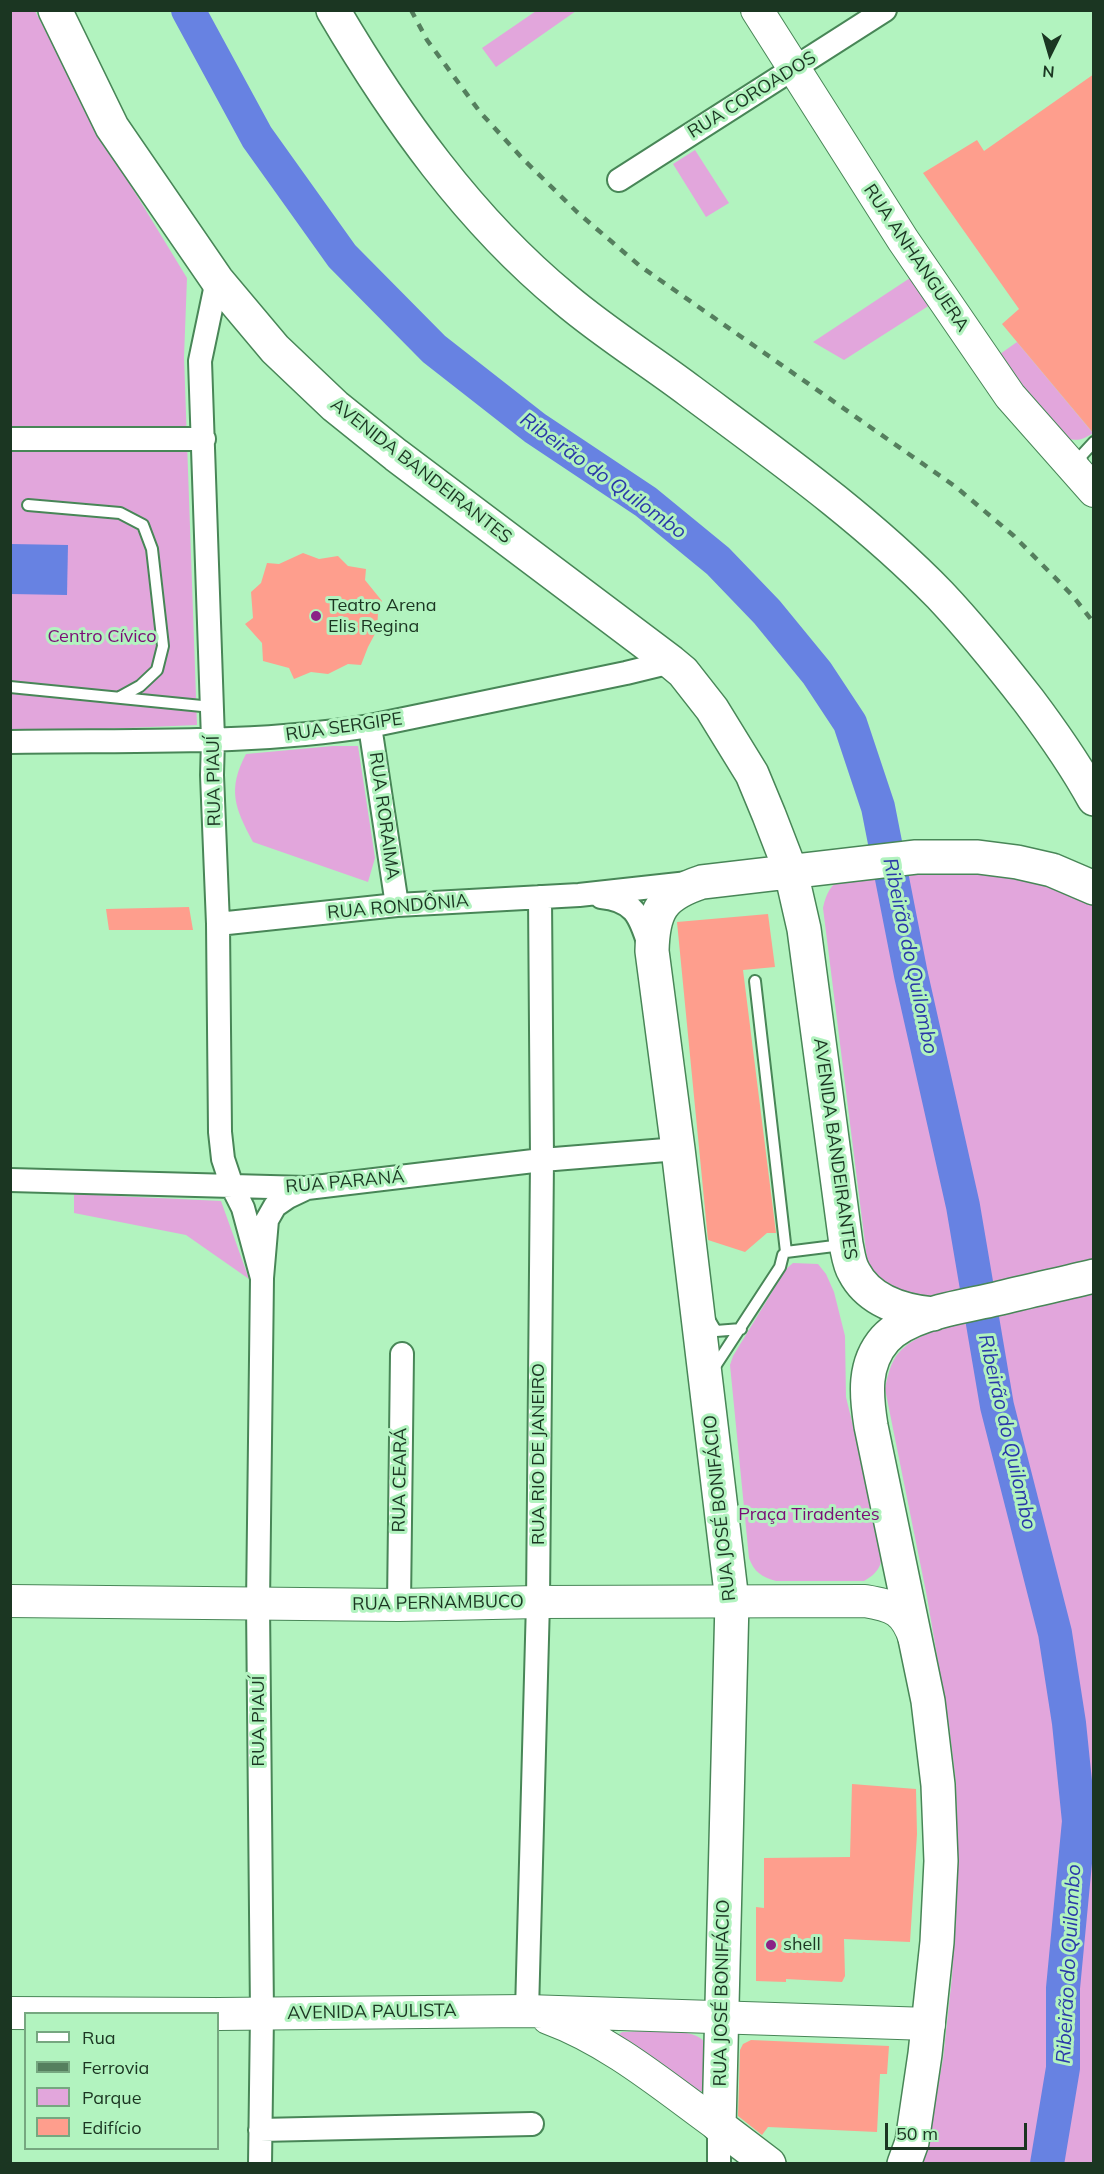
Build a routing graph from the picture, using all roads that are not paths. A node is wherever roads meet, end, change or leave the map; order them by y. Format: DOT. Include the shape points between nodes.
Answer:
graph roads {
  1 [pos="55,10"];
  2 [pos="333,10"];
  3 [pos="757,10"];
  4 [pos="885,10"];
  5 [pos="794,68"];
  6 [pos="619,180"];
  7 [pos="217,280"];
  8 [pos="10,439"];
  9 [pos="204,439"];
  10 [pos="1092,443"];
  11 [pos="1056,449"];
  12 [pos="1086,482"];
  13 [pos="28,505"];
  14 [pos="671,662"];
  15 [pos="10,687"];
  16 [pos="120,697"];
  17 [pos="212,706"];
  18 [pos="370,726"];
  19 [pos="213,738"];
  20 [pos="10,742"];
  21 [pos="1094,799"];
  22 [pos="770,815"];
  23 [pos="791,872"];
  24 [pos="738,877"];
  25 [pos="702,882"];
  26 [pos="1094,888"];
  27 [pos="579,895"];
  28 [pos="540,897"];
  29 [pos="397,905"];
  30 [pos="218,924"];
  31 [pos="804,929"];
  32 [pos="652,951"];
  33 [pos="755,981"];
  34 [pos="678,1149"];
  35 [pos="542,1160"];
  36 [pos="10,1180"];
  37 [pos="232,1186"];
  38 [pos="307,1188"];
  39 [pos="846,1244"];
  40 [pos="786,1252"];
  41 [pos="1094,1276"];
  42 [pos="262,1278"];
  43 [pos="697,1306"];
  44 [pos="935,1313"];
  45 [pos="741,1329"];
  46 [pos="402,1354"];
  47 [pos="706,1380"];
  48 [pos="897,1555"];
  49 [pos="10,1601"];
  50 [pos="732,1601"];
  51 [pos="865,1601"];
  52 [pos="538,1602"];
  53 [pos="258,1604"];
  54 [pos="399,1605"];
  55 [pos="917,1644"];
  56 [pos="527,2011"];
  57 [pos="219,2013"];
  58 [pos="262,2014"];
  59 [pos="722,2016"];
  60 [pos="928,2024"];
  61 [pos="532,2124"];
  62 [pos="719,2126"];
  63 [pos="260,2130"];
  64 [pos="260,2163"];
  65 [pos="720,2163"];
  66 [pos="769,2163"];
  67 [pos="904,2163"];
  1 -- 7 [label="main road, AVENIDA BANDEIRANTES" via="112,127"];
  2 -- 21 [label="main road" via="414,136 484,222 564,299 835,501 931,587 1020,690 1063,746"];
  3 -- 5 [label="main road, RUA ANHANGUERA"];
  4 -- 5 [label="street, RUA COROADOS"];
  5 -- 6 [label="street, RUA COROADOS"];
  5 -- 11 [label="main road, RUA ANHANGUERA" via="903,240 990,367"];
  7 -- 9 [label="street, RUA PIAUÍ" via="200,361"];
  7 -- 14 [label="main road, AVENIDA BANDEIRANTES" via="275,349 335,406"];
  8 -- 9 [label="street"];
  9 -- 17 [label="street, RUA PIAUÍ"];
  10 -- 11 [label="lane" via="1068,451"];
  10 -- 12 [label="lane" via="1082,455"];
  11 -- 12 [label="main road, RUA ANHANGUERA"];
  13 -- 16 [label="lane" via="120,513 143,525 152,549 163,646 157,669 140,686"];
  14 -- 18 [label="street, RUA SERGIPE"];
  14 -- 22 [label="main road, AVENIDA BANDEIRANTES" via="712,709 752,774"];
  15 -- 16 [label="lane"];
  16 -- 17 [label="lane"];
  17 -- 19 [label="street, RUA PIAUÍ"];
  18 -- 19 [label="street, RUA SERGIPE" via="280,737"];
  18 -- 29 [label="street, RUA RORAIMA"];
  19 -- 20 [label="street, RUA SERGIPE"];
  19 -- 30 [label="street, RUA PIAUÍ"];
  22 -- 23 [label="main road, AVENIDA BANDEIRANTES"];
  22 -- 24 [label="main road" via="768,853 754,869"];
  23 -- 24 [label="main road, RUA RONDÔNIA"];
  23 -- 26 [label="main road" via="916,857 978,857 1052,870"];
  23 -- 31 [label="main road, AVENIDA BANDEIRANTES"];
  24 -- 25 [label="main road, RUA RONDÔNIA"];
  24 -- 31 [label="main road" via="759,880 778,891"];
  25 -- 27 [label="street, RUA RONDÔNIA"];
  25 -- 32 [label="main road, RUA JOSÉ BONIFÁCIO" via="680,889 663,906 652,926"];
  27 -- 28 [label="street, RUA RONDÔNIA"];
  27 -- 32 [label="street, RUA RONDÔNIA" via="626,903 637,914"];
  28 -- 29 [label="street, RUA RONDÔNIA"];
  28 -- 35 [label="street, RUA RIO DE JANEIRO"];
  29 -- 30 [label="street, RUA RONDÔNIA"];
  30 -- 37 [label="street, RUA PIAUÍ" via="220,1132"];
  31 -- 39 [label="main road, AVENIDA BANDEIRANTES"];
  32 -- 34 [label="main road, RUA JOSÉ BONIFÁCIO"];
  33 -- 40 [label="lane"];
  34 -- 35 [label="street, RUA PARANÁ"];
  34 -- 43 [label="main road, RUA JOSÉ BONIFÁCIO"];
  35 -- 38 [label="street, RUA PARANÁ"];
  35 -- 52 [label="street, RUA RIO DE JANEIRO"];
  36 -- 37 [label="street, RUA PARANÁ"];
  37 -- 38 [label="street, RUA PARANÁ"];
  37 -- 42 [label="street, RUA PIAUÍ" via="243,1208"];
  38 -- 42 [label="street, RUA PIAUÍ" via="275,1206 267,1220"];
  39 -- 40 [label="lane"];
  39 -- 44 [label="main road, AVENIDA BANDEIRANTES" via="854,1272 876,1297 910,1312"];
  40 -- 45 [label="lane"];
  41 -- 44 [label="main road"];
  42 -- 53 [label="street, RUA PIAUÍ"];
  43 -- 45 [label="lane" via="708,1315 716,1331"];
  43 -- 47 [label="main road, RUA JOSÉ BONIFÁCIO"];
  44 -- 48 [label="main road" via="911,1321 886,1338 873,1358 867,1382 871,1426"];
  45 -- 47 [label="lane"];
  46 -- 54 [label="street, RUA CEARÁ"];
  47 -- 50 [label="main road, RUA JOSÉ BONIFÁCIO"];
  48 -- 51 [label="main road" via="894,1584 881,1596"];
  48 -- 55 [label="main road"];
  49 -- 53 [label="main road, RUA PERNAMBUCO"];
  50 -- 51 [label="main road, RUA PERNAMBUCO"];
  50 -- 52 [label="main road, RUA PERNAMBUCO"];
  50 -- 59 [label="main road, RUA JOSÉ BONIFÁCIO"];
  51 -- 55 [label="main road" via="899,1611"];
  52 -- 54 [label="main road, RUA PERNAMBUCO"];
  52 -- 56 [label="street, RUA RIO DE JANEIRO"];
  53 -- 54 [label="main road, RUA PERNAMBUCO"];
  53 -- 58 [label="street, RUA PIAUÍ"];
  55 -- 60 [label="main road" via="930,1711 940,1840 937,1942"];
  56 -- 58 [label="main road, AVENIDA PAULISTA"];
  56 -- 59 [label="main road, AVENIDA PAULISTA"];
  56 -- 62 [label="main road, AVENIDA PAULISTA" via="587,2034"];
  57 -- 58 [label="main road, AVENIDA PAULISTA"];
  58 -- 63 [label="street, RUA PIAUÍ"];
  59 -- 60 [label="main road, AVENIDA PAULISTA"];
  59 -- 62 [label="main road, RUA JOSÉ BONIFÁCIO"];
  60 -- 67 [label="main road" via="912,2142"];
  61 -- 63 [label="street"];
  62 -- 65 [label="street, RUA JOSÉ BONIFÁCIO"];
  62 -- 66 [label="main road"];
  63 -- 64 [label="street, RUA PIAUÍ"];
}
